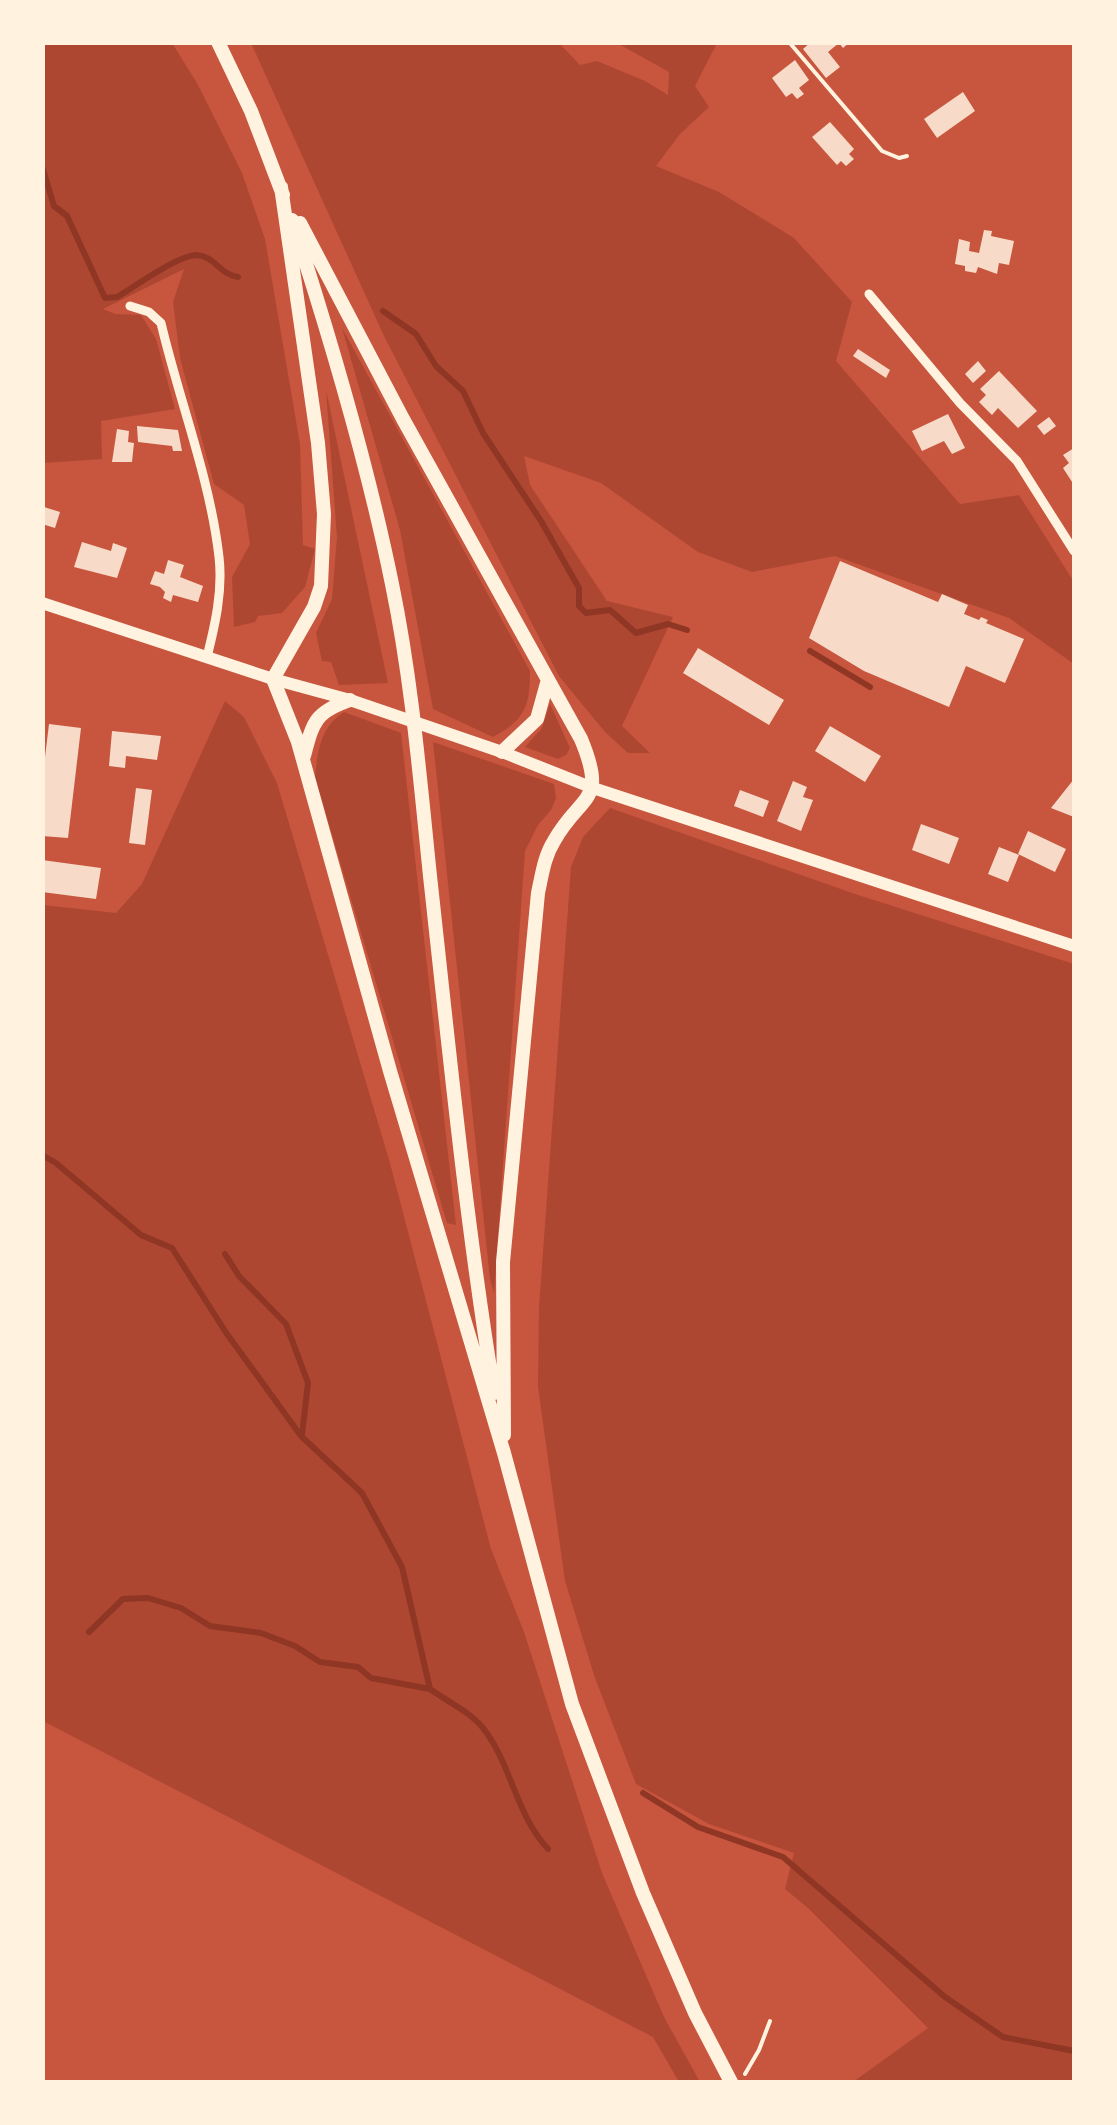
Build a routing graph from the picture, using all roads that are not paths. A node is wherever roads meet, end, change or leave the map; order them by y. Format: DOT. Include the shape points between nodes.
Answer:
graph roads {
  1 [pos="218,42"];
  2 [pos="789,42"];
  3 [pos="907,156"];
  4 [pos="281,187"];
  5 [pos="868,294"];
  6 [pos="130,306"];
  7 [pos="1074,552"];
  8 [pos="42,603"];
  9 [pos="207,657"];
  10 [pos="273,679"];
  11 [pos="547,683"];
  12 [pos="350,700"];
  13 [pos="502,752"];
  14 [pos="302,760"];
  15 [pos="593,788"];
  16 [pos="1074,946"];
  17 [pos="504,1453"];
  18 [pos="731,2082"];
  1 -- 4 [label="main road"];
  2 -- 3 [label="lane" via="882,151"];
  4 -- 10 [label="main road" via="324,514 322,586"];
  4 -- 11 [label="main road"];
  4 -- 17 [label="main road" via="357,434 392,585 418,752 476,1282"];
  5 -- 7 [label="street" via="1017,461"];
  6 -- 9 [label="street" via="161,323 207,497 220,559"];
  8 -- 9 [label="main road"];
  9 -- 10 [label="main road"];
  10 -- 12 [label="main road"];
  10 -- 14 [label="main road"];
  11 -- 13 [label="main road" via="537,719"];
  11 -- 15 [label="main road" via="581,738"];
  12 -- 13 [label="main road"];
  12 -- 14 [label="main road" via="327,708 311,726"];
  13 -- 15 [label="main road"];
  14 -- 17 [label="main road"];
  15 -- 16 [label="main road"];
  15 -- 17 [label="main road" via="556,836 538,893 503,1262"];
  17 -- 18 [label="main road" via="544,1610 599,1782 695,2013"];
}
